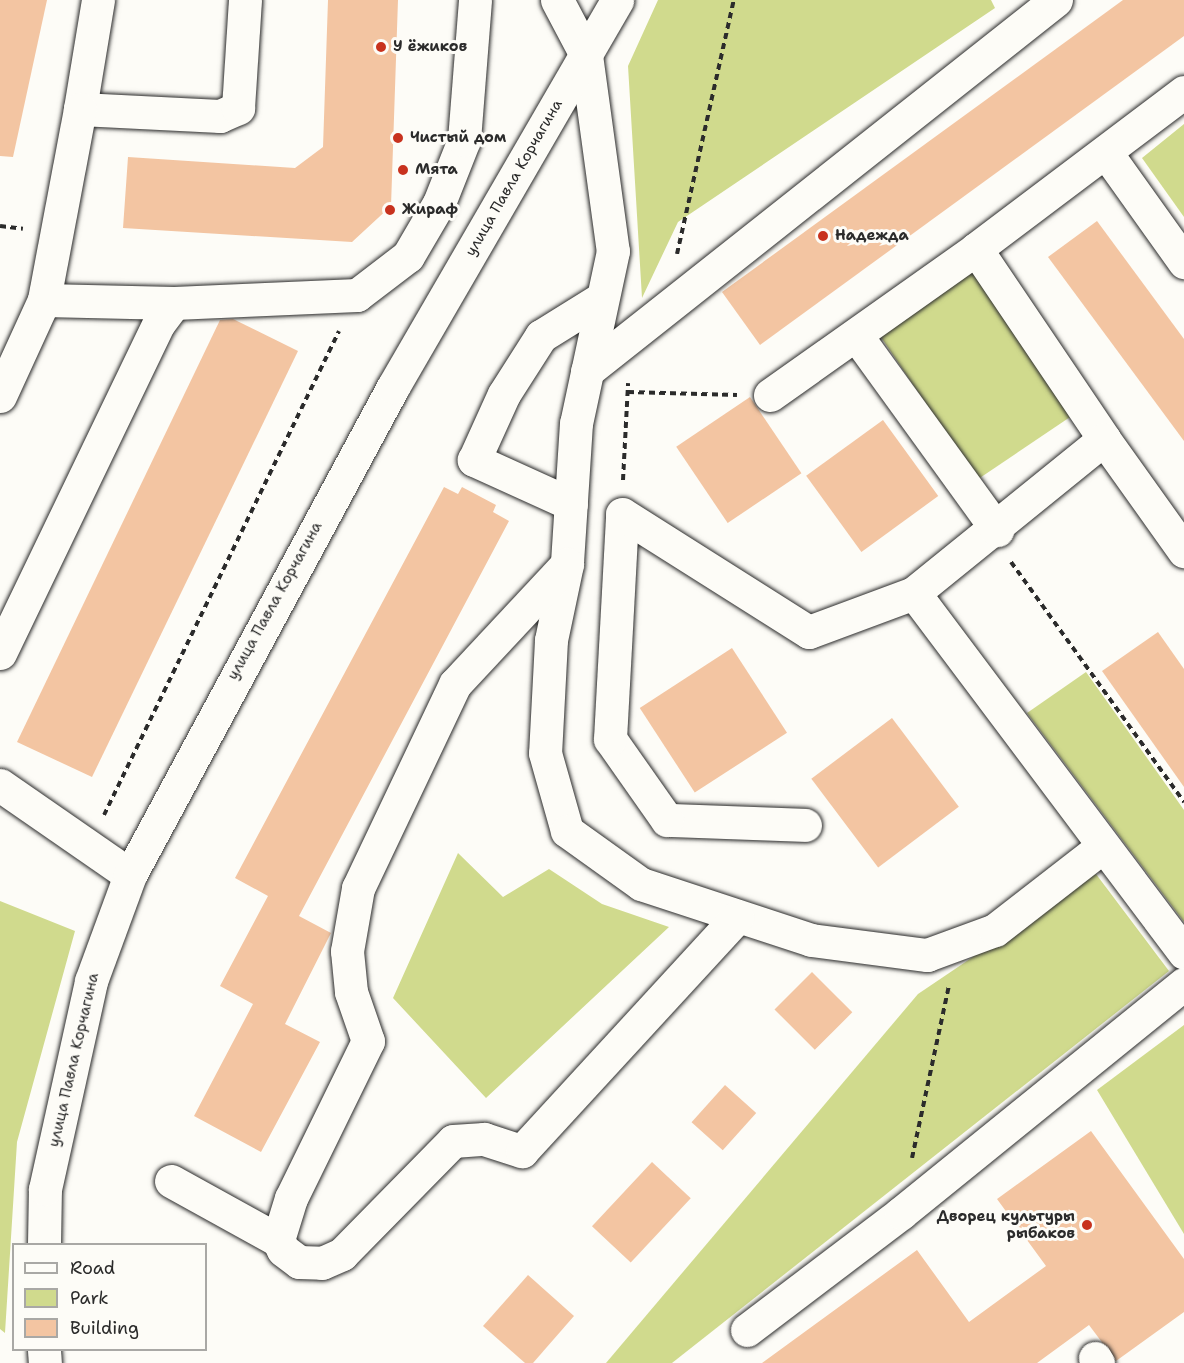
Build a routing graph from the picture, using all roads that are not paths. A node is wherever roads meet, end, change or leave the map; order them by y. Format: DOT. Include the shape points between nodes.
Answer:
graph roads {
  1 [pos="98,0"];
  2 [pos="245,0"];
  3 [pos="475,0"];
  4 [pos="557,0"];
  5 [pos="617,0"];
  6 [pos="1056,0"];
  7 [pos="586,55"];
  8 [pos="1184,92"];
  9 [pos="80,109"];
  10 [pos="1107,154"];
  11 [pos="976,249"];
  12 [pos="1184,262"];
  13 [pos="603,298"];
  14 [pos="44,300"];
  15 [pos="174,303"];
  16 [pos="856,335"];
  17 [pos="587,370"];
  18 [pos="770,395"];
  19 [pos="0,396"];
  20 [pos="1104,439"];
  21 [pos="571,504"];
  22 [pos="994,532"];
  23 [pos="1184,551"];
  24 [pos="567,564"];
  25 [pos="914,593"];
  26 [pos="0,653"];
  27 [pos="0,785"];
  28 [pos="805,825"];
  29 [pos="1102,847"];
  30 [pos="130,875"];
  31 [pos="737,917"];
  32 [pos="1184,953"];
  33 [pos="1184,984"];
  34 [pos="171,1181"];
  35 [pos="278,1240"];
  36 [pos="44,1243"];
  37 [pos="747,1330"];
  1 -- 9 [label="street"];
  2 -- 9 [label="street" via="238,108 232,113"];
  3 -- 15 [label="street" via="464,140 443,193 408,256 357,296"];
  4 -- 7 [label="street"];
  5 -- 7 [label="street, улица Павла Корчагина"];
  6 -- 17 [label="street"];
  7 -- 13 [label="street" via="613,251"];
  7 -- 30 [label="street, улица Павла Корчагина" via="393,387"];
  8 -- 10 [label="street"];
  9 -- 14 [label="street"];
  10 -- 11 [label="street"];
  10 -- 12 [label="street"];
  11 -- 16 [label="street"];
  11 -- 20 [label="street"];
  13 -- 17 [label="street"];
  13 -- 21 [label="street" via="542,336 504,394 474,460"];
  14 -- 15 [label="street"];
  14 -- 19 [label="street"];
  15 -- 26 [label="street" via="159,323"];
  16 -- 18 [label="street"];
  16 -- 22 [label="street"];
  17 -- 21 [label="street" via="576,423"];
  20 -- 22 [label="street"];
  20 -- 23 [label="street"];
  21 -- 24 [label="street"];
  22 -- 25 [label="street"];
  24 -- 31 [label="street" via="551,640 545,753 567,831 641,884"];
  24 -- 35 [label="street" via="455,684 358,888 347,951 351,992 368,1041 291,1198"];
  25 -- 28 [label="street" via="809,632 622,514 610,739 667,820"];
  25 -- 29 [label="street"];
  27 -- 30 [label="street"];
  29 -- 31 [label="street" via="995,930 927,955 811,940"];
  29 -- 32 [label="street"];
  30 -- 36 [label="street, улица Павла Корчагина" via="91,981 45,1189"];
  31 -- 35 [label="street" via="522,1151 484,1139 453,1141 342,1254 322,1263 299,1262"];
  33 -- 37 [label="street" via="901,1213"];
  34 -- 35 [label="street"];
}
